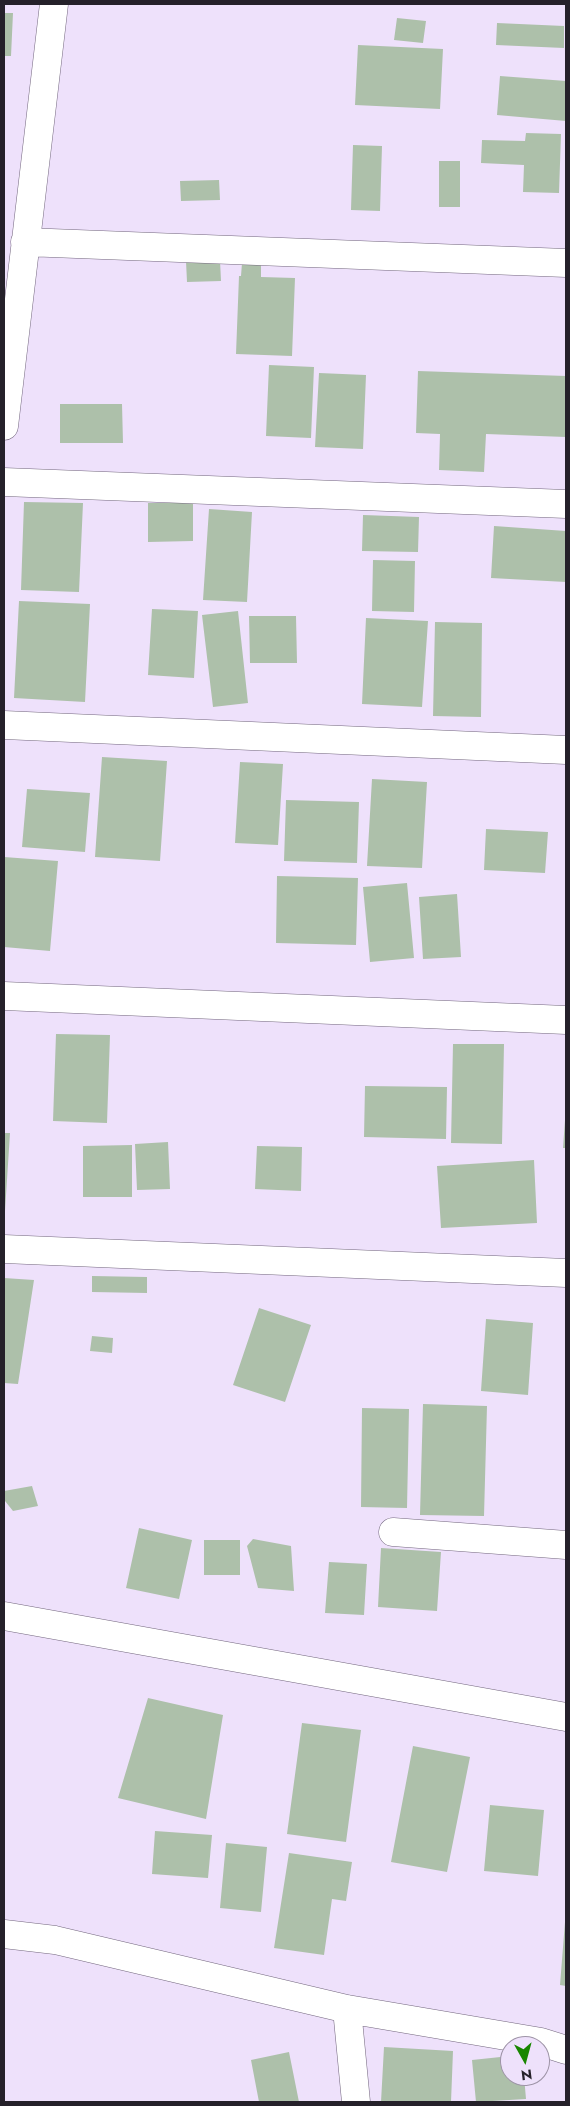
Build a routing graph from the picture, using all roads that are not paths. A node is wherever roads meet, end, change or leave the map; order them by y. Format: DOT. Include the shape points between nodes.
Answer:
graph roads {
  1 [pos="54,4"];
  2 [pos="26,242"];
  3 [pos="566,263"];
  4 [pos="4,426"];
  5 [pos="4,482"];
  6 [pos="566,504"];
  7 [pos="4,725"];
  8 [pos="566,750"];
  9 [pos="4,996"];
  10 [pos="566,1020"];
  11 [pos="4,1249"];
  12 [pos="566,1273"];
  13 [pos="393,1532"];
  14 [pos="566,1545"];
  15 [pos="4,1616"];
  16 [pos="566,1717"];
  17 [pos="4,1934"];
  18 [pos="347,2009"];
  19 [pos="566,2050"];
  20 [pos="356,2102"];
  1 -- 2 [label="street"];
  2 -- 3 [label="street"];
  2 -- 4 [label="street"];
  5 -- 6 [label="street"];
  7 -- 8 [label="street"];
  9 -- 10 [label="street"];
  11 -- 12 [label="street"];
  13 -- 14 [label="street"];
  15 -- 16 [label="street"];
  17 -- 18 [label="street" via="55,1940"];
  18 -- 19 [label="street" via="541,2042"];
  18 -- 20 [label="street"];
}
